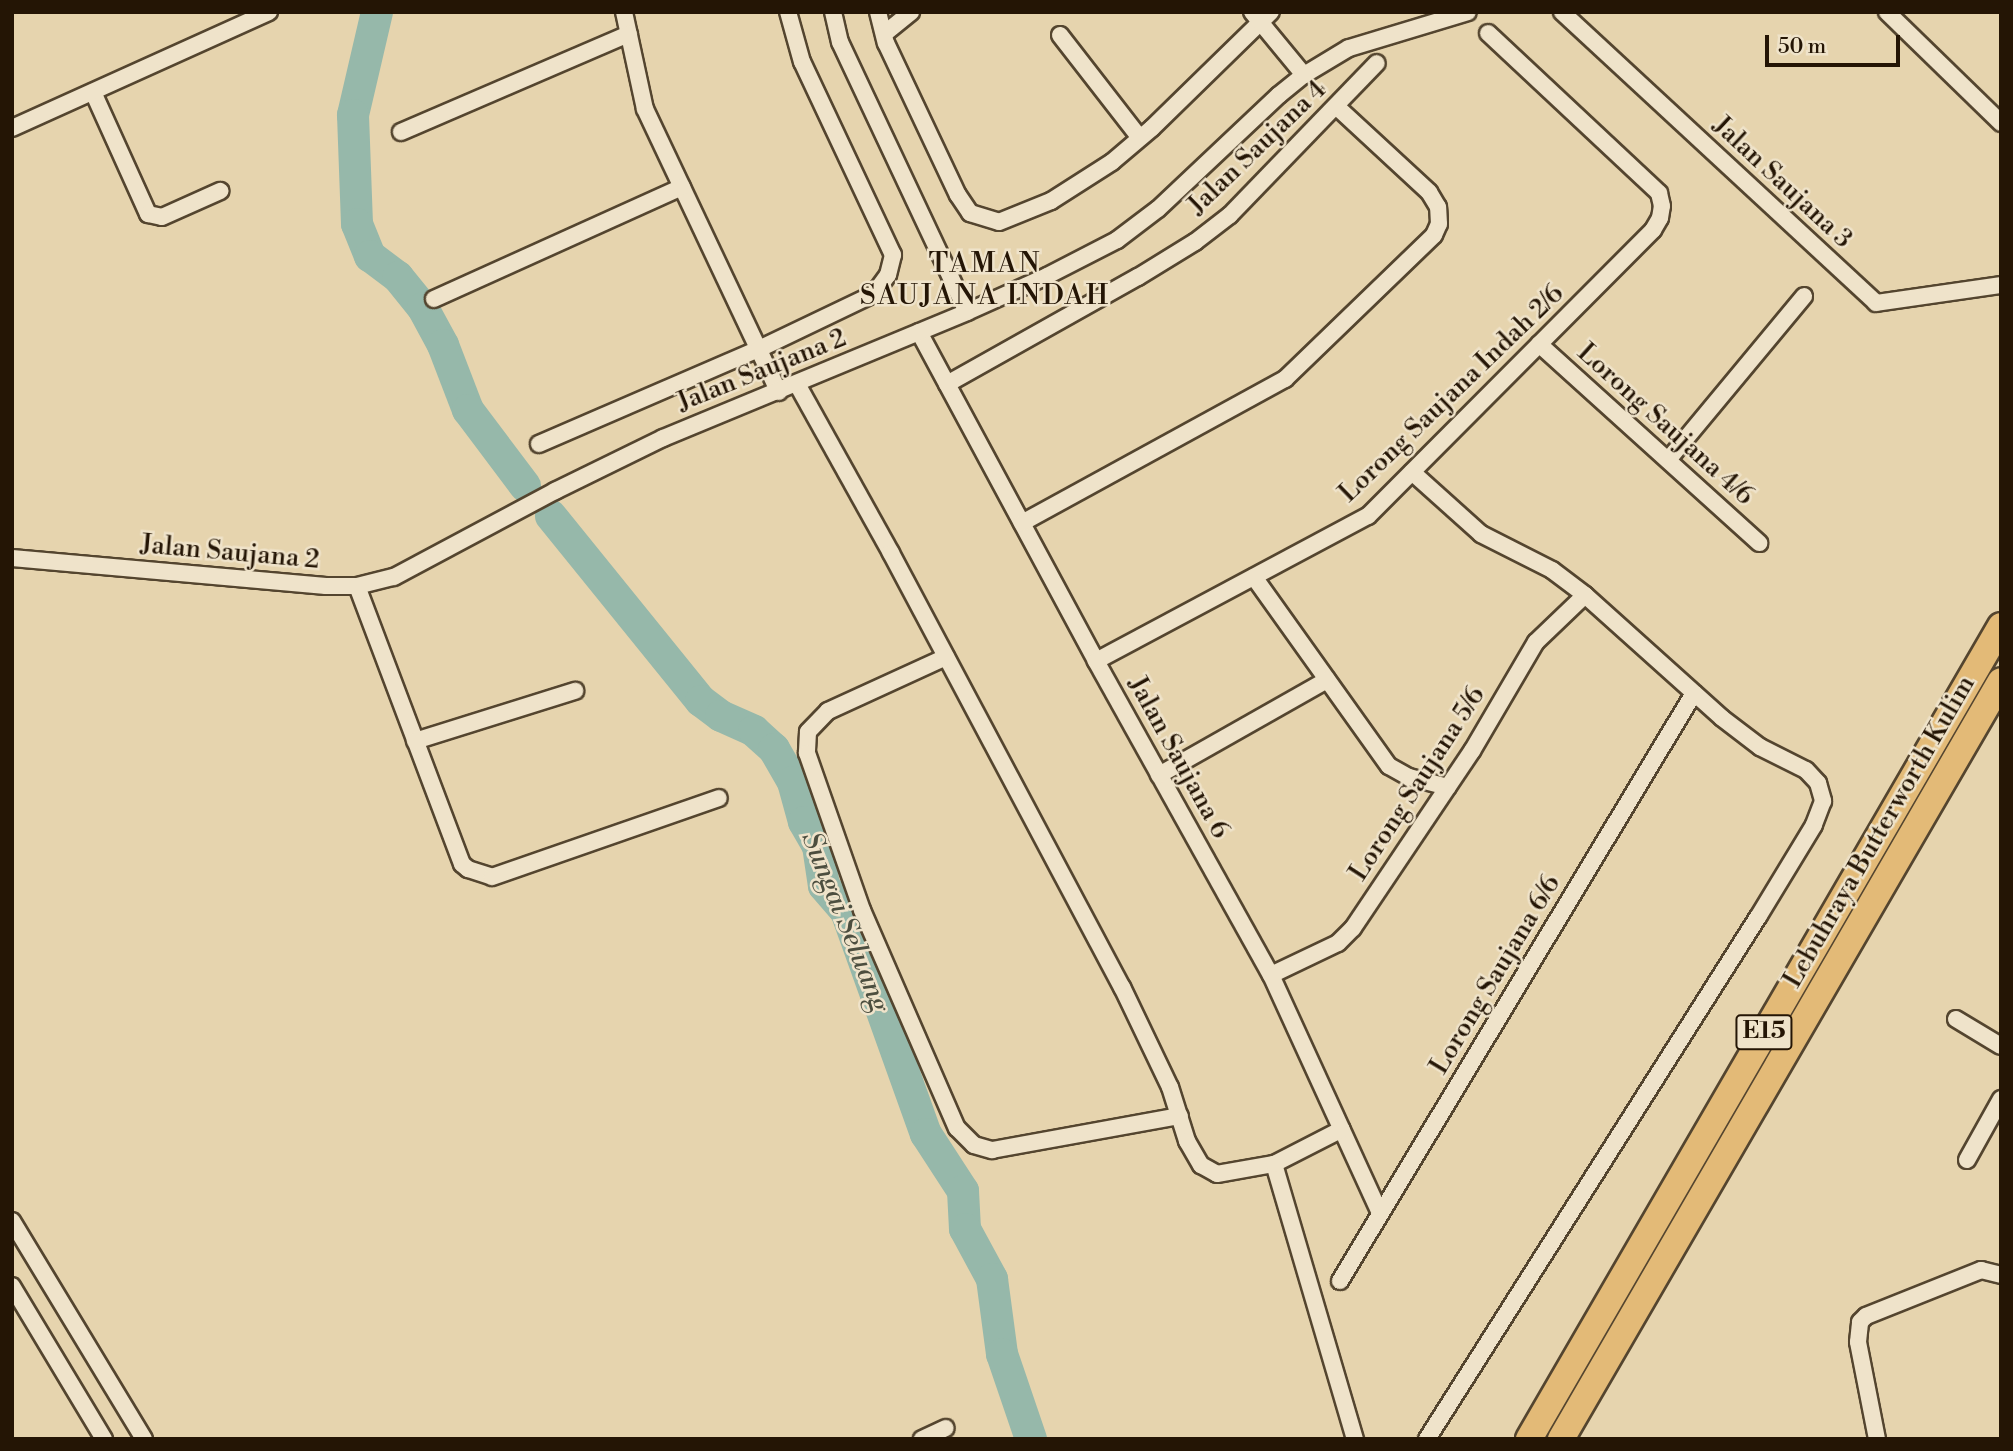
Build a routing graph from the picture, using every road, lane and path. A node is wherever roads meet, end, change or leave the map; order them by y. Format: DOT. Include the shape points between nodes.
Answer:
graph roads {
  1 [pos="269,12"];
  2 [pos="624,12"];
  3 [pos="788,12"];
  4 [pos="833,12"];
  5 [pos="878,12"];
  6 [pos="911,12"];
  7 [pos="1468,12"];
  8 [pos="1562,12"];
  9 [pos="1886,12"];
  10 [pos="1262,16"];
  11 [pos="884,33"];
  12 [pos="1488,33"];
  13 [pos="629,34"];
  14 [pos="1060,36"];
  15 [pos="1377,63"];
  16 [pos="1304,75"];
  17 [pos="93,92"];
  18 [pos="1337,107"];
  19 [pos="2001,123"];
  20 [pos="12,128"];
  21 [pos="401,132"];
  22 [pos="1140,138"];
  23 [pos="682,187"];
  24 [pos="220,191"];
  25 [pos="2001,285"];
  26 [pos="1804,296"];
  27 [pos="434,299"];
  28 [pos="967,312"];
  29 [pos="919,332"];
  30 [pos="1539,345"];
  31 [pos="759,349"];
  32 [pos="797,384"];
  33 [pos="947,384"];
  34 [pos="779,392"];
  35 [pos="539,444"];
  36 [pos="1668,460"];
  37 [pos="1412,472"];
  38 [pos="1022,523"];
  39 [pos="1759,543"];
  40 [pos="12,558"];
  41 [pos="1254,577"];
  42 [pos="357,586"];
  43 [pos="1585,595"];
  44 [pos="2001,626"];
  45 [pos="946,657"];
  46 [pos="1096,661"];
  47 [pos="1327,680"];
  48 [pos="2001,681"];
  49 [pos="575,691"];
  50 [pos="1694,693"];
  51 [pos="415,741"];
  52 [pos="1159,775"];
  53 [pos="1448,786"];
  54 [pos="719,798"];
  55 [pos="1271,975"];
  56 [pos="1956,1018"];
  57 [pos="2001,1046"];
  58 [pos="2001,1099"];
  59 [pos="1180,1116"];
  60 [pos="1342,1129"];
  61 [pos="1967,1160"];
  62 [pos="1274,1164"];
  63 [pos="1381,1213"];
  64 [pos="12,1221"];
  65 [pos="2001,1275"];
  66 [pos="1340,1281"];
  67 [pos="12,1286"];
  68 [pos="946,1428"];
  69 [pos="104,1439"];
  70 [pos="144,1439"];
  71 [pos="922,1439"];
  72 [pos="1355,1439"];
  73 [pos="1427,1439"];
  74 [pos="1529,1439"];
  75 [pos="1561,1439"];
  76 [pos="1877,1439"];
  1 -- 17 [label="street"];
  2 -- 13 [label="street"];
  3 -- 31 [label="street" via="799,55 893,255 888,275 874,294"];
  4 -- 28 [label="street" via="845,53"];
  5 -- 11 [label="street"];
  6 -- 11 [label="street"];
  7 -- 16 [label="street, Jalan Saujana 2" via="1349,48"];
  8 -- 25 [label="street, Jalan Saujana 3" via="1875,303"];
  9 -- 19 [label="street"];
  10 -- 16 [label="street"];
  10 -- 22 [label="street"];
  11 -- 22 [label="street" via="958,195 970,213 984,219 1014,219 1051,201"];
  12 -- 30 [label="street, Lorong Saujana Indah 2/6" via="1659,193 1662,206 1653,230"];
  13 -- 21 [label="street"];
  13 -- 23 [label="street" via="645,109"];
  14 -- 22 [label="street"];
  15 -- 18 [label="street, Jalan Saujana 4"];
  16 -- 28 [label="street, Jalan Saujana 2" via="1158,209 1117,240"];
  17 -- 20 [label="street"];
  17 -- 24 [label="street" via="148,214 162,217"];
  18 -- 33 [label="street, Jalan Saujana 4" via="1230,215 1195,242"];
  18 -- 38 [label="street" via="1429,192 1438,207 1434,234 1285,379"];
  23 -- 27 [label="street"];
  23 -- 31 [label="street"];
  26 -- 36 [label="street"];
  28 -- 29 [label="street, Jalan Saujana 2"];
  29 -- 32 [label="street, Jalan Saujana 2"];
  29 -- 33 [label="street, Jalan Saujana 6"];
  30 -- 36 [label="street, Lorong Saujana 4/6"];
  30 -- 37 [label="street, Lorong Saujana Indah 2/6"];
  31 -- 34 [label="street"];
  31 -- 35 [label="street"];
  32 -- 34 [label="street, Jalan Saujana 2"];
  32 -- 45 [label="street"];
  33 -- 38 [label="street, Jalan Saujana 6"];
  34 -- 42 [label="street, Jalan Saujana 2" via="650,444 394,578"];
  36 -- 39 [label="street, Lorong Saujana 4/6"];
  37 -- 41 [label="street, Lorong Saujana Indah 2/6" via="1368,516"];
  37 -- 43 [label="street" via="1480,534 1552,570"];
  38 -- 46 [label="street, Jalan Saujana 6"];
  40 -- 42 [label="street, Jalan Saujana 2"];
  41 -- 46 [label="street, Lorong Saujana Indah 2/6"];
  41 -- 47 [label="street"];
  42 -- 51 [label="street"];
  43 -- 50 [label="street"];
  43 -- 53 [label="street, Lorong Saujana 5/6" via="1536,642"];
  44 -- 74 [label="highway, Lebuhraya Butterworth Kulim / E15"];
  45 -- 59 [label="street" via="1122,987"];
  45 -- 59 [label="street" via="828,711 808,732 807,753 862,910 957,1128 974,1145 992,1150"];
  46 -- 52 [label="street, Jalan Saujana 6"];
  47 -- 52 [label="street"];
  47 -- 53 [label="street" via="1389,766"];
  48 -- 75 [label="highway, Lebuhraya Butterworth Kulim / E15"];
  49 -- 51 [label="street"];
  50 -- 63 [label="street, Lorong Saujana 6/6"];
  50 -- 73 [label="street" via="1760,747 1806,771 1818,783 1823,801 1814,825 1758,917"];
  51 -- 54 [label="street" via="462,864 480,875 492,877"];
  52 -- 55 [label="street, Jalan Saujana 6"];
  53 -- 55 [label="street, Lorong Saujana 5/6" via="1353,928 1338,943"];
  55 -- 60 [label="street, Jalan Saujana 6"];
  56 -- 57 [label="street"];
  58 -- 61 [label="street"];
  59 -- 62 [label="street" via="1201,1165 1217,1174"];
  60 -- 62 [label="street"];
  60 -- 63 [label="street, Jalan Saujana 6"];
  62 -- 72 [label="street"];
  63 -- 66 [label="street, Lorong Saujana 6/6"];
  64 -- 70 [label="street"];
  65 -- 76 [label="street" via="1981,1270 1860,1322 1858,1342"];
  67 -- 69 [label="street"];
  68 -- 71 [label="street"];
}
